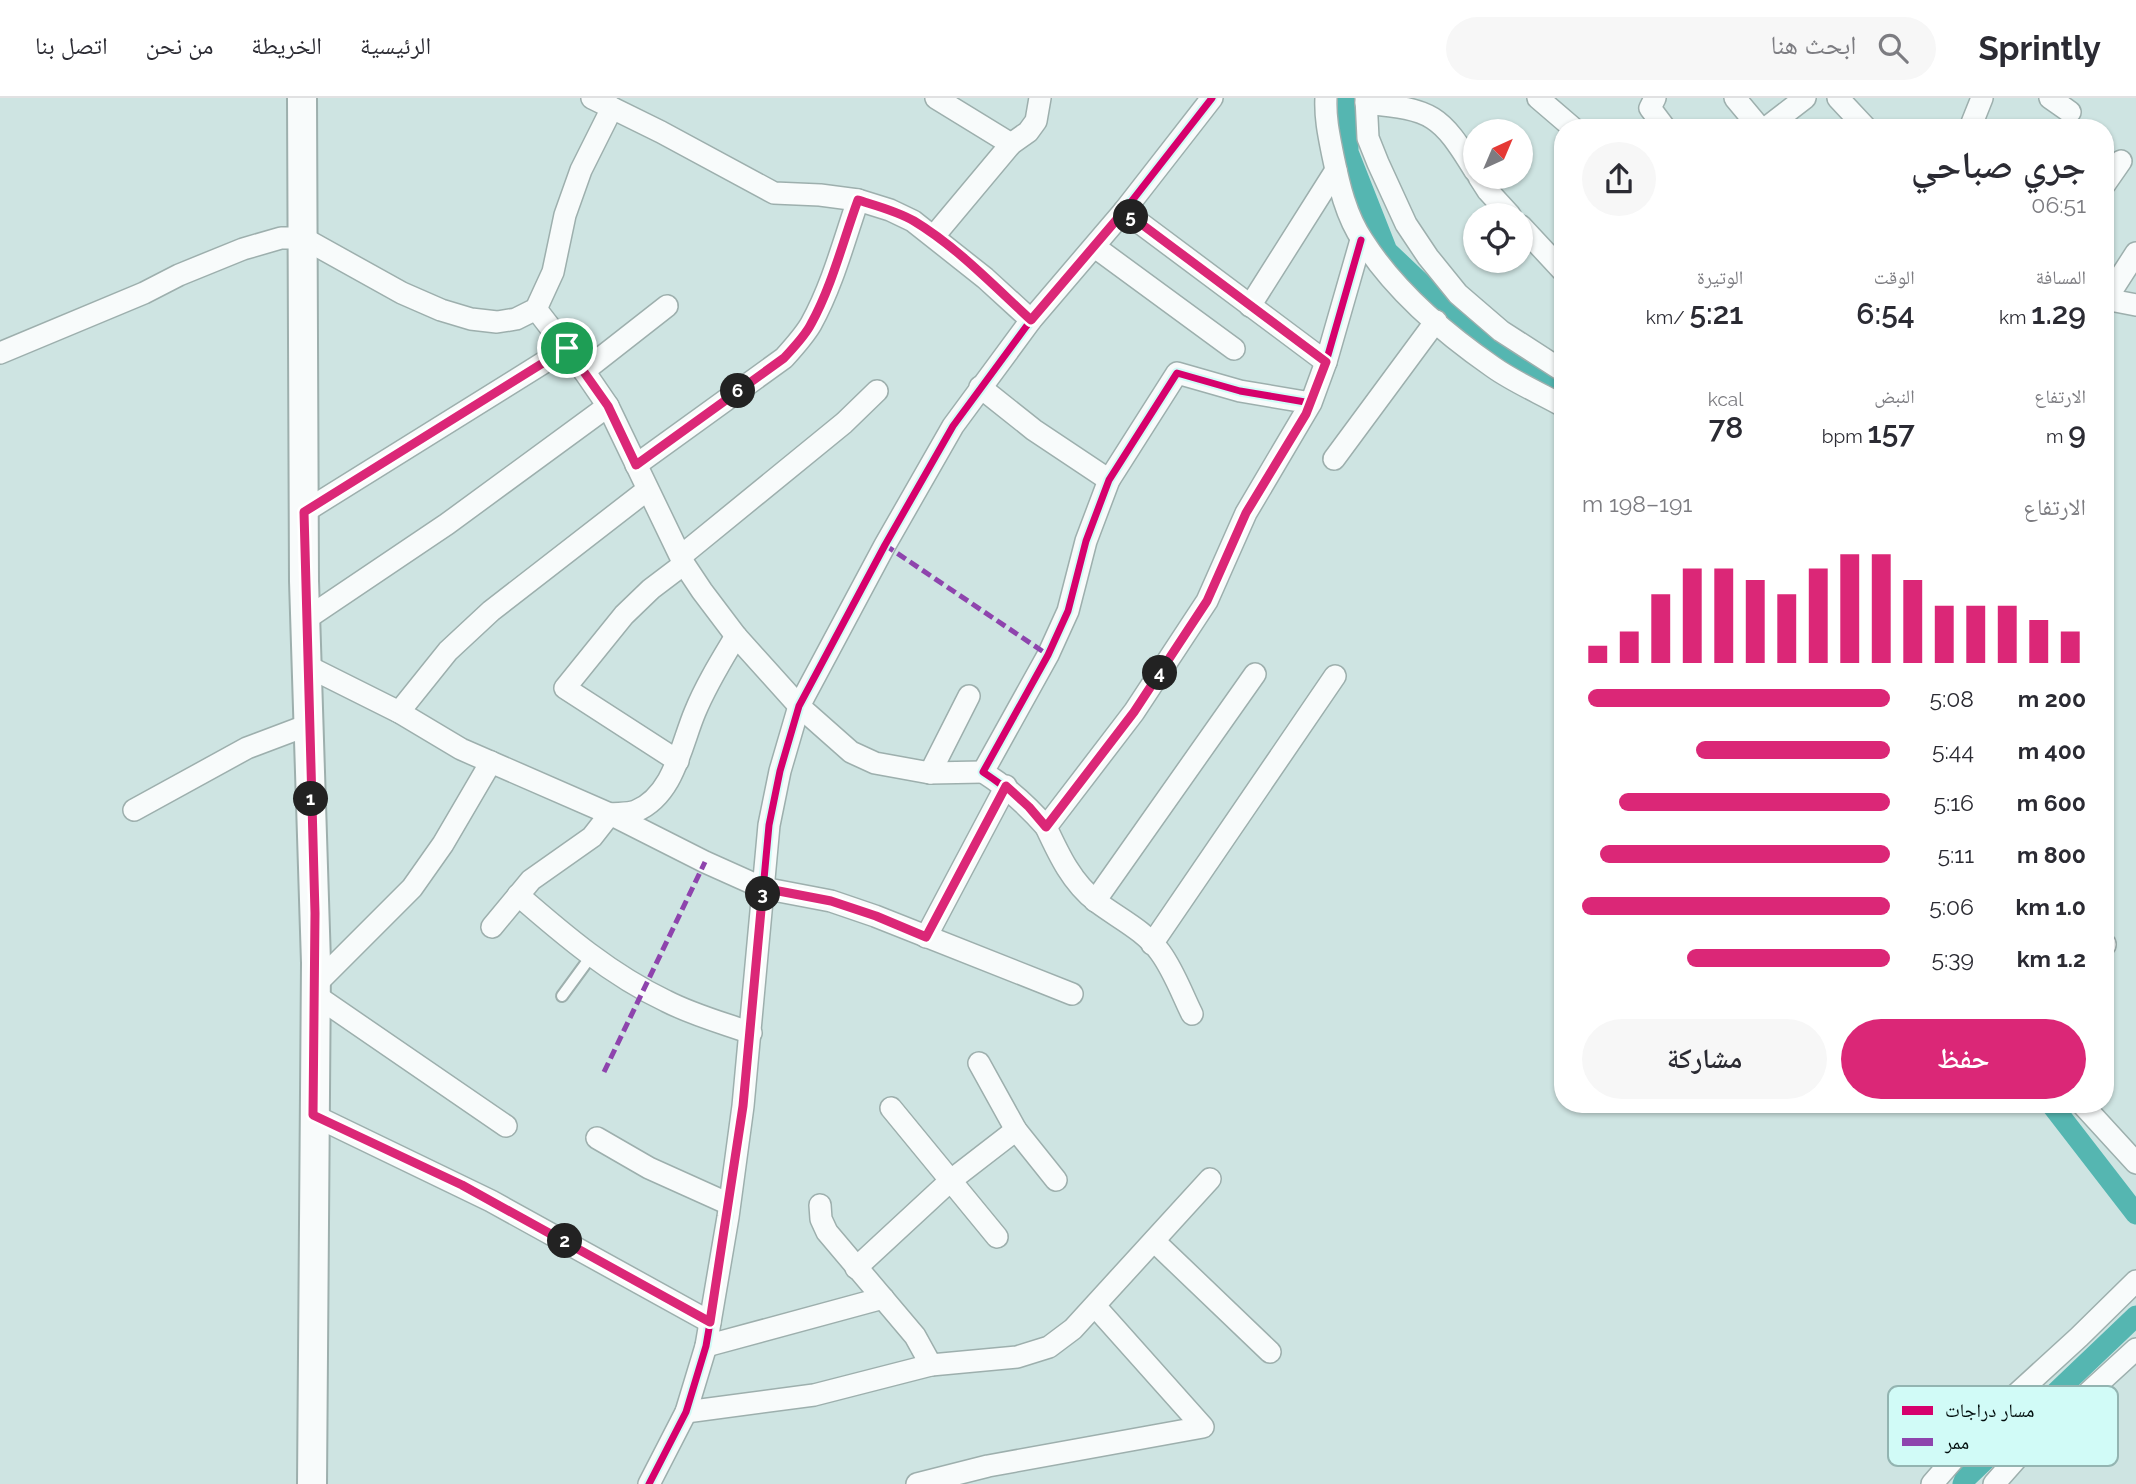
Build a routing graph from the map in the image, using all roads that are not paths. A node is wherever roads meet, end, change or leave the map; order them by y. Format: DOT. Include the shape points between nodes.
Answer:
graph roads {
  1 [pos="302,98"];
  2 [pos="592,98"];
  3 [pos="936,98"];
  4 [pos="1040,98"];
  5 [pos="1212,98"];
  6 [pos="1326,98"];
  7 [pos="1538,98"];
  8 [pos="1655,98"];
  9 [pos="1735,98"];
  10 [pos="1805,98"];
  11 [pos="1838,98"];
  12 [pos="1982,98"];
  13 [pos="2050,98"];
  14 [pos="1366,100"];
  15 [pos="612,107"];
  16 [pos="2070,112"];
  17 [pos="1562,119"];
  18 [pos="1658,119"];
  19 [pos="1752,119"];
  20 [pos="1778,119"];
  21 [pos="1858,119"];
  22 [pos="1974,119"];
  23 [pos="1010,144"];
  24 [pos="1463,151"];
  25 [pos="2121,161"];
  26 [pos="1336,170"];
  27 [pos="2114,171"];
  28 [pos="1487,189"];
  29 [pos="858,200"];
  30 [pos="1499,203"];
  31 [pos="1124,211"];
  32 [pos="934,236"];
  33 [pos="303,238"];
  34 [pos="1533,239"];
  35 [pos="1362,240"];
  36 [pos="1095,247"];
  37 [pos="2136,253"];
  38 [pos="1554,261"];
  39 [pos="2114,287"];
  40 [pos="2114,301"];
  41 [pos="2136,305"];
  42 [pos="667,306"];
  43 [pos="1250,306"];
  44 [pos="536,309"];
  45 [pos="1031,320"];
  46 [pos="1436,321"];
  47 [pos="567,348"];
  48 [pos="1234,349"];
  49 [pos="0,353"];
  50 [pos="1554,361"];
  51 [pos="1326,362"];
  52 [pos="584,371"];
  53 [pos="980,387"];
  54 [pos="877,391"];
  55 [pos="1554,401"];
  56 [pos="1311,403"];
  57 [pos="608,406"];
  58 [pos="1334,459"];
  59 [pos="636,465"];
  60 [pos="1109,480"];
  61 [pos="647,490"];
  62 [pos="304,512"];
  63 [pos="682,560"];
  64 [pos="306,619"];
  65 [pos="736,636"];
  66 [pos="307,667"];
  67 [pos="1255,674"];
  68 [pos="1335,676"];
  69 [pos="969,696"];
  70 [pos="799,706"];
  71 [pos="399,712"];
  72 [pos="308,725"];
  73 [pos="678,761"];
  74 [pos="491,762"];
  75 [pos="983,772"];
  76 [pos="930,773"];
  77 [pos="1006,786"];
  78 [pos="134,810"];
  79 [pos="610,814"];
  80 [pos="1046,827"];
  81 [pos="763,888"];
  82 [pos="518,895"];
  83 [pos="1095,901"];
  84 [pos="492,927"];
  85 [pos="926,937"];
  86 [pos="1152,944"];
  87 [pos="592,955"];
  88 [pos="315,990"];
  89 [pos="1072,994"];
  90 [pos="562,996"];
  91 [pos="1192,1014"];
  92 [pos="751,1033"];
  93 [pos="979,1063"];
  94 [pos="891,1108"];
  95 [pos="2090,1113"];
  96 [pos="313,1115"];
  97 [pos="506,1126"];
  98 [pos="1016,1130"];
  99 [pos="597,1138"];
  100 [pos="2136,1163"];
  101 [pos="1210,1180"];
  102 [pos="950,1181"];
  103 [pos="1056,1181"];
  104 [pos="729,1204"];
  105 [pos="820,1205"];
  106 [pos="997,1237"];
  107 [pos="1154,1241"];
  108 [pos="856,1268"];
  109 [pos="2136,1281"];
  110 [pos="883,1298"];
  111 [pos="1095,1306"];
  112 [pos="710,1322"];
  113 [pos="705,1346"];
  114 [pos="2136,1349"];
  115 [pos="1270,1352"];
  116 [pos="931,1365"];
  117 [pos="2025,1386"];
  118 [pos="2096,1386"];
  119 [pos="686,1412"];
  120 [pos="1948,1466"];
  121 [pos="2010,1466"];
  122 [pos="958,1479"];
  123 [pos="312,1484"];
  124 [pos="649,1484"];
  125 [pos="917,1484"];
  126 [pos="1932,1484"];
  127 [pos="1994,1484"];
  1 -- 33 [label="main road"];
  2 -- 15 [label="street"];
  3 -- 23 [label="street"];
  4 -- 23 [label="street" via="1036,121"];
  5 -- 31 [label="street"];
  6 -- 26 [label="street"];
  7 -- 17 [label="street"];
  8 -- 18 [label="street" via="1650,108"];
  9 -- 19 [label="street"];
  10 -- 20 [label="street"];
  11 -- 21 [label="street"];
  12 -- 22 [label="street"];
  13 -- 16 [label="street"];
  14 -- 24 [label="street" via="1432,116 1453,134"];
  14 -- 50 [label="street" via="1368,138 1406,224 1428,257 1458,294 1501,331"];
  15 -- 29 [label="street" via="774,193"];
  15 -- 44 [label="street" via="581,170 565,215 553,272"];
  23 -- 32 [label="street"];
  25 -- 27 [label="street"];
  26 -- 35 [label="street" via="1346,208"];
  26 -- 43 [label="street"];
  28 -- 30 [label="street"];
  29 -- 32 [label="street" via="890,210"];
  29 -- 59 [label="street" via="821,303 798,342 784,358"];
  31 -- 36 [label="street"];
  31 -- 43 [label="street"];
  32 -- 45 [label="street"];
  33 -- 44 [label="street" via="441,310 497,322"];
  33 -- 49 [label="street" via="281,238 243,249"];
  33 -- 62 [label="main road"];
  34 -- 38 [label="street"];
  35 -- 46 [label="street" via="1406,295"];
  35 -- 51 [label="street"];
  36 -- 45 [label="street"];
  36 -- 48 [label="street"];
  37 -- 39 [label="street"];
  40 -- 41 [label="street"];
  42 -- 52 [label="street"];
  43 -- 51 [label="street"];
  44 -- 47 [label="street"];
  45 -- 53 [label="street"];
  46 -- 55 [label="street" via="1494,368"];
  46 -- 58 [label="street"];
  47 -- 52 [label="street"];
  47 -- 62 [label="street"];
  51 -- 56 [label="street"];
  52 -- 57 [label="street"];
  53 -- 60 [label="street"];
  53 -- 70 [label="street" via="933,459"];
  54 -- 63 [label="street"];
  56 -- 60 [label="street" via="1240,391 1177,373"];
  56 -- 80 [label="street" via="1246,513 1207,601 1134,712"];
  57 -- 59 [label="street"];
  57 -- 64 [label="street"];
  59 -- 61 [label="street"];
  60 -- 75 [label="street" via="1086,541 1068,611"];
  61 -- 63 [label="street"];
  61 -- 71 [label="street" via="491,611 448,651"];
  62 -- 64 [label="main road"];
  63 -- 65 [label="street"];
  63 -- 73 [label="street" via="624,615 565,688"];
  64 -- 66 [label="main road"];
  65 -- 70 [label="street"];
  65 -- 73 [label="street" via="695,713"];
  66 -- 71 [label="street"];
  66 -- 72 [label="main road"];
  67 -- 83 [label="street"];
  68 -- 86 [label="street"];
  69 -- 76 [label="street"];
  70 -- 76 [label="street" via="851,752"];
  70 -- 81 [label="street" via="774,796"];
  71 -- 74 [label="street"];
  72 -- 78 [label="street" via="247,748"];
  72 -- 88 [label="main road"];
  73 -- 79 [label="street" via="652,801 635,811"];
  74 -- 79 [label="street"];
  74 -- 88 [label="street" via="412,888"];
  75 -- 76 [label="street"];
  75 -- 77 [label="street"];
  77 -- 80 [label="street"];
  77 -- 85 [label="street"];
  79 -- 81 [label="street"];
  79 -- 82 [label="street" via="592,836"];
  80 -- 83 [label="street" via="1061,860"];
  81 -- 85 [label="street" via="831,901"];
  81 -- 92 [label="street"];
  82 -- 84 [label="street"];
  82 -- 87 [label="street"];
  83 -- 86 [label="street"];
  85 -- 89 [label="street"];
  86 -- 91 [label="street"];
  87 -- 90 [label="lane"];
  87 -- 92 [label="street" via="666,1002"];
  88 -- 96 [label="main road"];
  88 -- 97 [label="street"];
  92 -- 104 [label="street"];
  93 -- 98 [label="street"];
  94 -- 102 [label="street"];
  95 -- 100 [label="street"];
  96 -- 112 [label="street" via="462,1185"];
  96 -- 123 [label="main road"];
  98 -- 102 [label="street"];
  98 -- 103 [label="street"];
  99 -- 104 [label="street" via="649,1168"];
  101 -- 107 [label="street"];
  102 -- 106 [label="street"];
  102 -- 108 [label="street"];
  104 -- 112 [label="street"];
  105 -- 108 [label="street" via="827,1232"];
  107 -- 111 [label="street"];
  107 -- 115 [label="street"];
  108 -- 110 [label="street"];
  109 -- 117 [label="street"];
  110 -- 113 [label="street"];
  110 -- 116 [label="street" via="915,1336"];
  111 -- 116 [label="street" via="1049,1347 997,1360"];
  111 -- 122 [label="street" via="1203,1427 988,1466"];
  112 -- 113 [label="street"];
  113 -- 119 [label="street"];
  114 -- 118 [label="street"];
  116 -- 119 [label="street" via="814,1395"];
  119 -- 124 [label="street"];
  120 -- 126 [label="street"];
  121 -- 127 [label="street"];
  122 -- 125 [label="street"];
}
